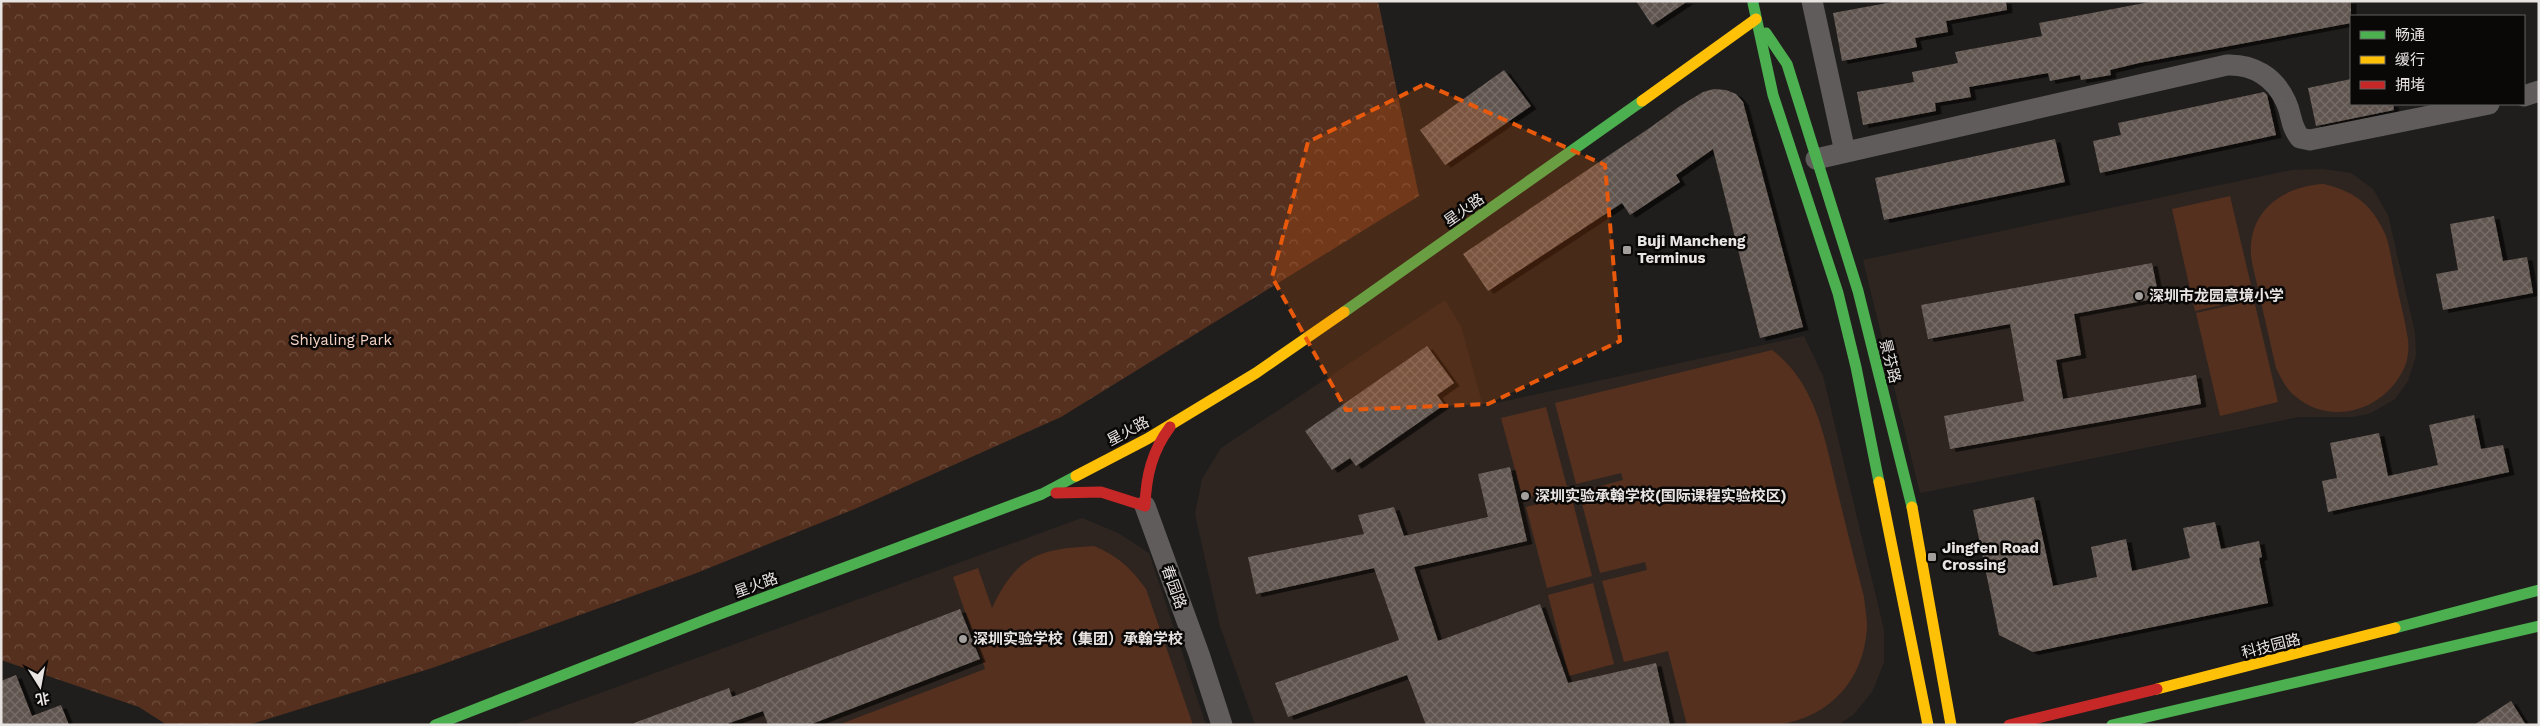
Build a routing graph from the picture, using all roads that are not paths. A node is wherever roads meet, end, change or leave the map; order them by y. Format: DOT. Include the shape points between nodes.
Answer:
graph roads {
  1 [pos="1753,1"];
  2 [pos="1812,1"];
  3 [pos="1756,19"];
  4 [pos="2539,91"];
  5 [pos="2525,96"];
  6 [pos="2484,105"];
  7 [pos="1845,152"];
  8 [pos="1816,158"];
  9 [pos="1173,425"];
  10 [pos="1042,494"];
  11 [pos="1145,506"];
  12 [pos="2539,590"];
  13 [pos="2539,626"];
  14 [pos="435,725"];
  15 [pos="1222,725"];
  16 [pos="1928,725"];
  17 [pos="1951,725"];
  18 [pos="2008,725"];
  19 [pos="2112,725"];
  1 -- 3 [label="street, 景芬路"];
  2 -- 7 [label="street"];
  3 -- 8 [label="street, 景芬路" via="1786,64"];
  3 -- 9 [label="street, 星火路" via="1374,291 1256,373"];
  3 -- 16 [label="street, 景芬路" via="1772,95 1838,293 1856,367"];
  4 -- 5 [label="street"];
  6 -- 7 [label="street" via="2310,140 2300,138 2292,127 2286,102 2273,83 2244,64 2227,65"];
  7 -- 8 [label="street"];
  8 -- 17 [label="street, 景芬路" via="1858,291 1917,527"];
  9 -- 10 [label="street, 星火路"];
  9 -- 11 [label="street, 春园路" via="1159,441 1151,458"];
  10 -- 11 [label="street" via="1090,489 1110,492"];
  10 -- 14 [label="street, 星火路"];
  11 -- 15 [label="street, 春园路"];
  12 -- 18 [label="street, 科技园路" via="2300,654"];
  13 -- 19 [label="street"];
}
